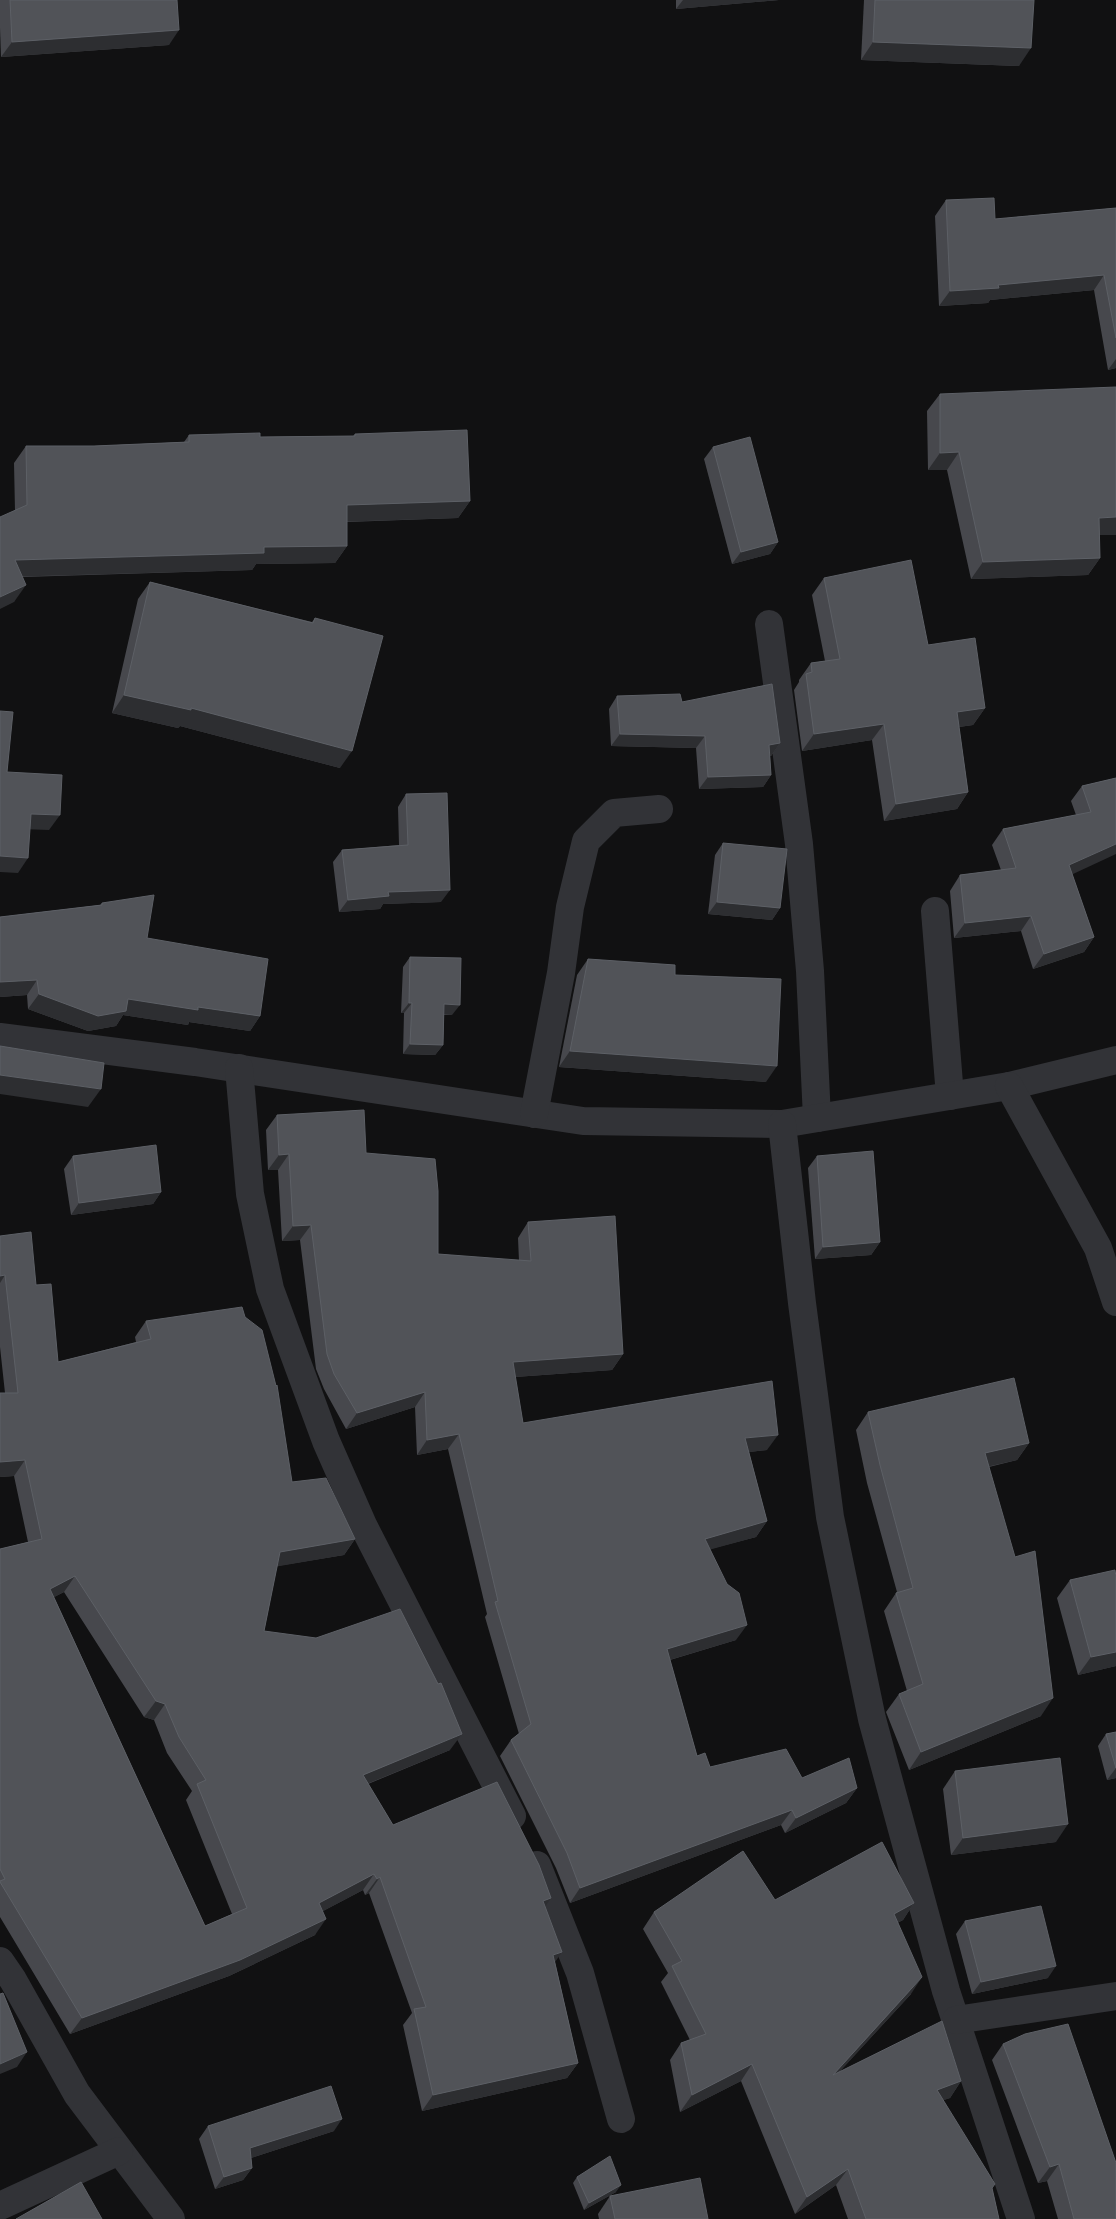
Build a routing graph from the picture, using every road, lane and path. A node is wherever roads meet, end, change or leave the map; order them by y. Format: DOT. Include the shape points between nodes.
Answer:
graph roads {
  1 [pos="769,624"];
  2 [pos="659,809"];
  3 [pos="935,911"];
  4 [pos="0,1036"];
  5 [pos="1116,1060"];
  6 [pos="239,1068"];
  7 [pos="1008,1086"];
  8 [pos="950,1096"];
  9 [pos="534,1114"];
  10 [pos="817,1118"];
  11 [pos="782,1124"];
  12 [pos="1116,1302"];
  13 [pos="0,1961"];
  14 [pos="1116,1996"];
  15 [pos="956,2020"];
  16 [pos="621,2119"];
  17 [pos="119,2151"];
  18 [pos="0,2206"];
  19 [pos="171,2219"];
  20 [pos="1021,2219"];
  1 -- 10 [label="street" via="799,844 810,971"];
  2 -- 9 [label="street" via="614,814 586,842 570,907"];
  3 -- 8 [label="street"];
  4 -- 6 [label="street"];
  5 -- 7 [label="street"];
  6 -- 9 [label="street"];
  6 -- 16 [label="street" via="250,1194 270,1289 326,1441 364,1524 542,1875 580,1973"];
  7 -- 8 [label="street"];
  7 -- 12 [label="street" via="1098,1248"];
  8 -- 10 [label="street"];
  9 -- 11 [label="street" via="583,1122"];
  10 -- 11 [label="street"];
  11 -- 15 [label="street" via="830,1517 872,1719"];
  13 -- 17 [label="street" via="78,2094"];
  14 -- 15 [label="street"];
  15 -- 20 [label="street"];
  17 -- 18 [label="street"];
  17 -- 19 [label="street"];
}
